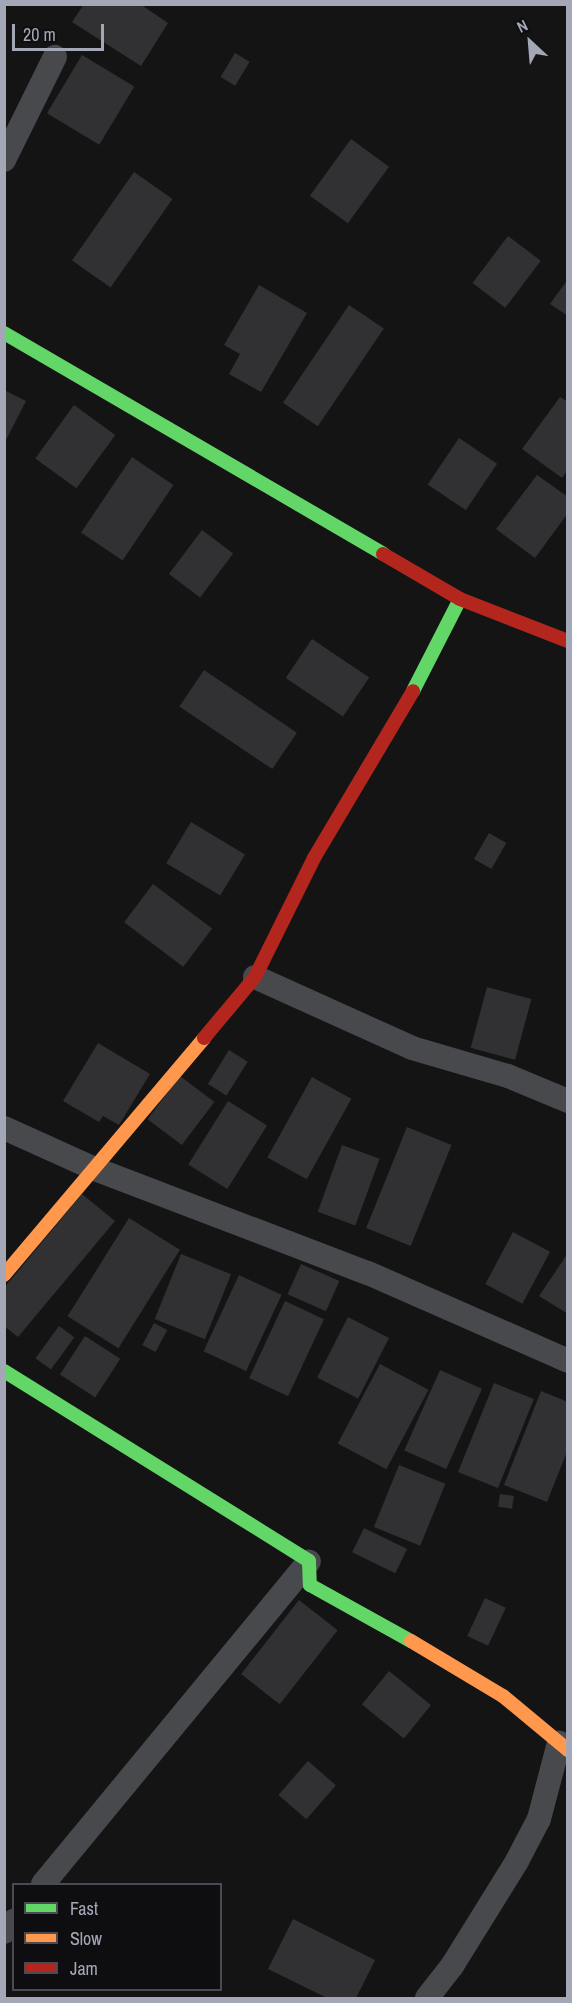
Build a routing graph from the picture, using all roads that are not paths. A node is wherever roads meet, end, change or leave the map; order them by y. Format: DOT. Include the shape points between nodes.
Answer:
graph roads {
  1 [pos="55,57"];
  2 [pos="4,160"];
  3 [pos="4,333"];
  4 [pos="460,599"];
  5 [pos="567,641"];
  6 [pos="255,977"];
  7 [pos="567,1101"];
  8 [pos="4,1128"];
  9 [pos="95,1169"];
  10 [pos="4,1275"];
  11 [pos="567,1362"];
  12 [pos="4,1371"];
  13 [pos="309,1562"];
  14 [pos="563,1746"];
  15 [pos="44,1883"];
  16 [pos="427,1998"];
  1 -- 2 [label="street"];
  3 -- 4 [label="street"];
  4 -- 5 [label="street"];
  4 -- 6 [label="street" via="399,717 314,858"];
  6 -- 7 [label="street" via="412,1048 508,1076"];
  6 -- 9 [label="street"];
  8 -- 9 [label="street"];
  9 -- 10 [label="street"];
  9 -- 11 [label="street" via="368,1273"];
  12 -- 13 [label="street"];
  13 -- 14 [label="street" via="310,1585 460,1669 502,1696"];
  13 -- 15 [label="street"];
  14 -- 16 [label="street" via="539,1819 517,1861 452,1966"];
}
